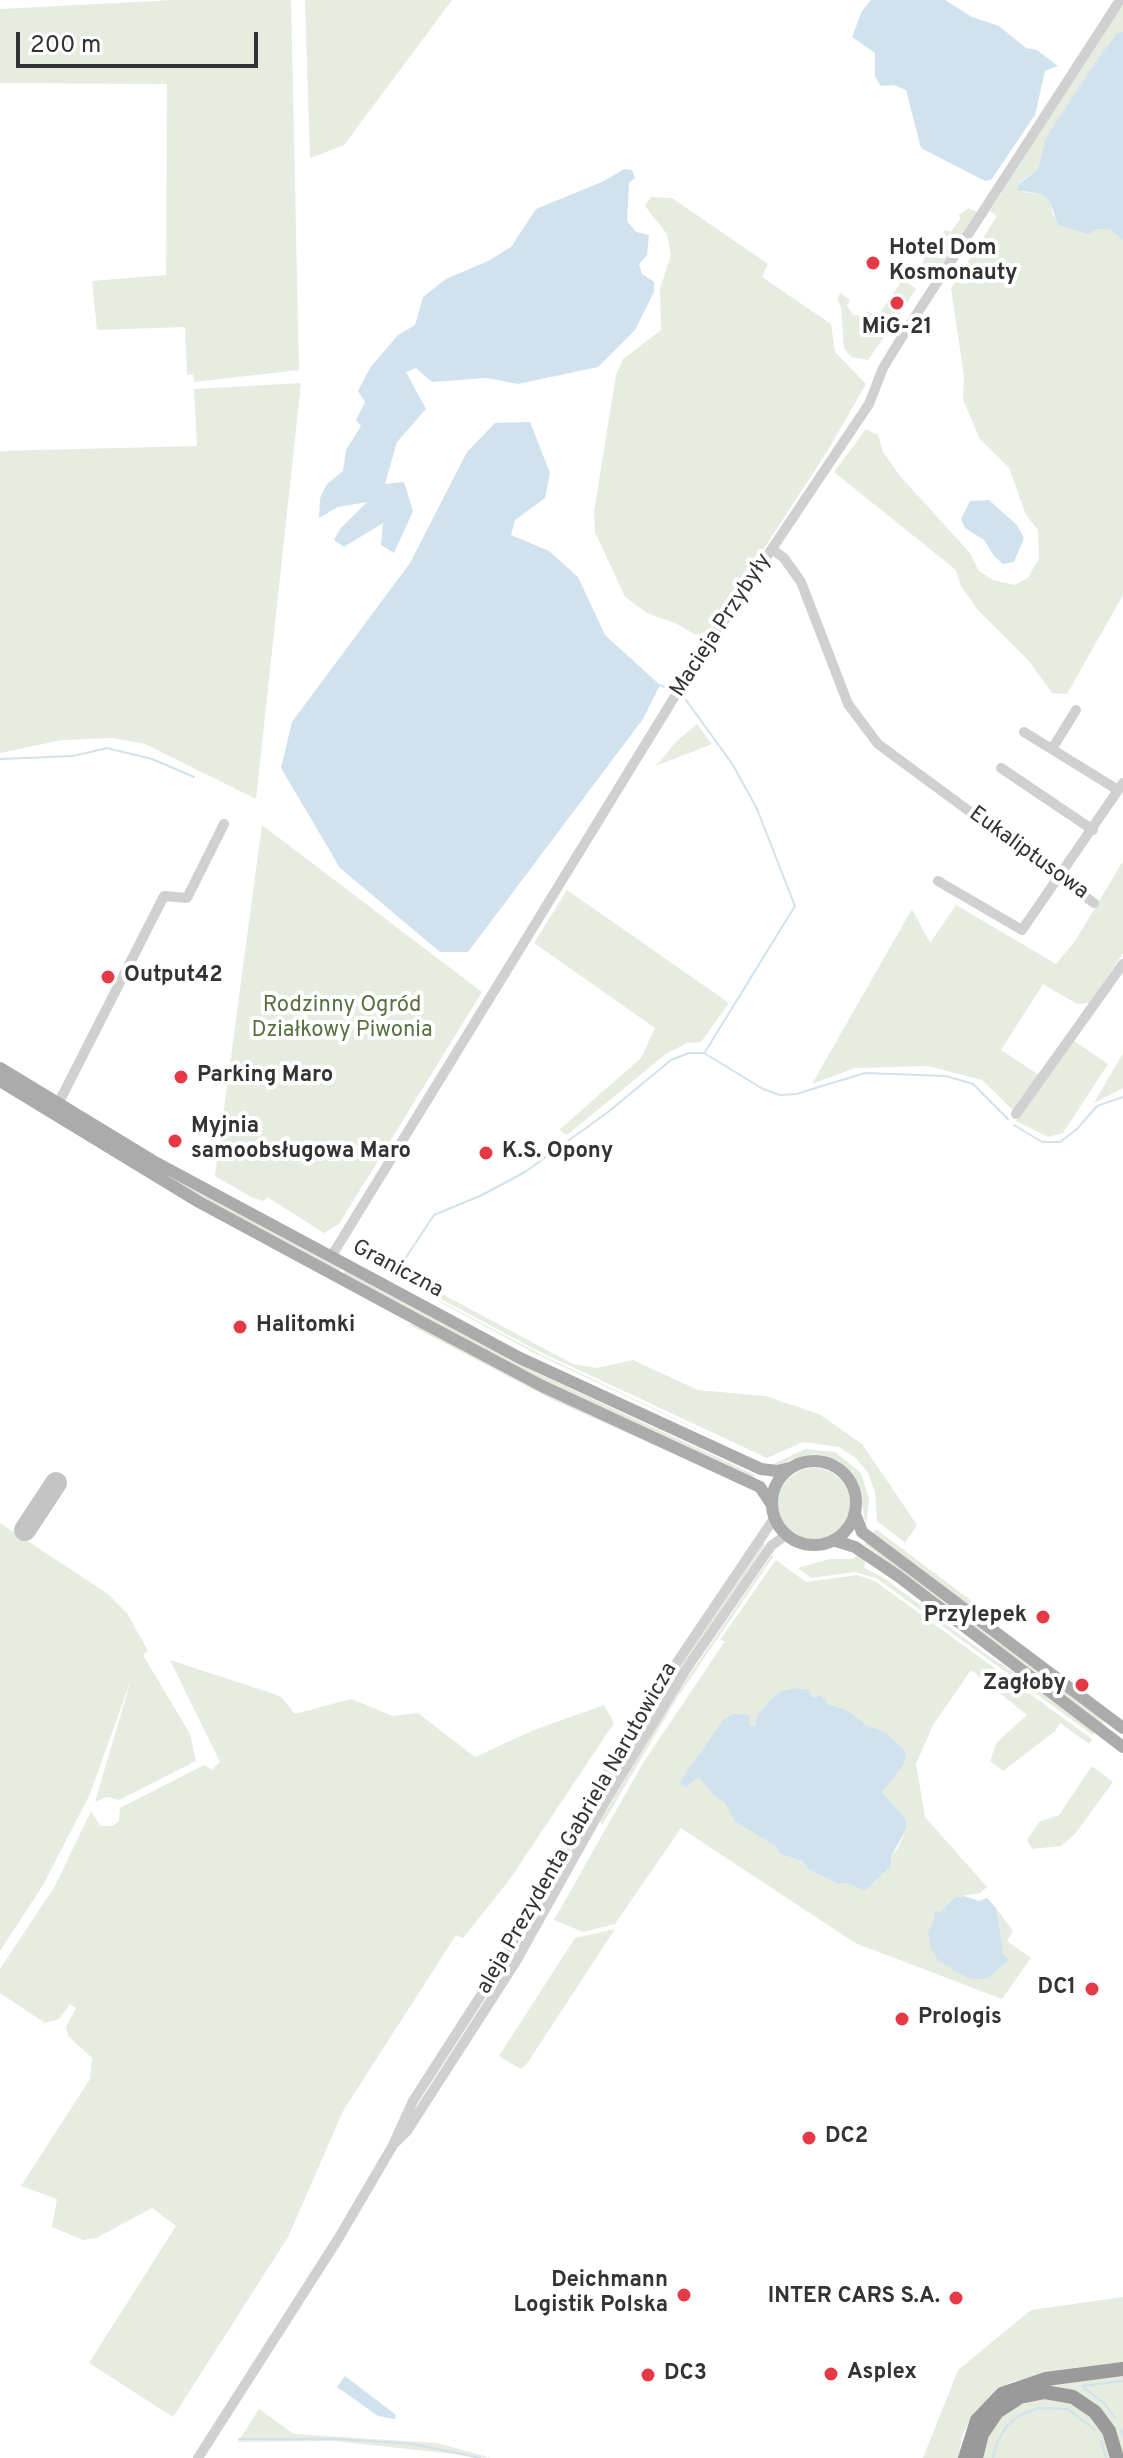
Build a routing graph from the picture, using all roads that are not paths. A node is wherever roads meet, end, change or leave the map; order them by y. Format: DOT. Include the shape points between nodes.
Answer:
graph roads {
  1 [pos="1120,0"];
  2 [pos="772,549"];
  3 [pos="1076,710"];
  4 [pos="1024,732"];
  5 [pos="1052,749"];
  6 [pos="1001,768"];
  7 [pos="1121,787"];
  8 [pos="224,824"];
  9 [pos="1093,830"];
  10 [pos="1059,878"];
  11 [pos="938,881"];
  12 [pos="1094,903"];
  13 [pos="1123,964"];
  14 [pos="0,1068"];
  15 [pos="0,1081"];
  16 [pos="58,1104"];
  17 [pos="1016,1114"];
  18 [pos="331,1257"];
  19 [pos="790,1468"];
  20 [pos="773,1511"];
  21 [pos="855,1514"];
  22 [pos="786,1535"];
  23 [pos="836,1541"];
  24 [pos="1123,1728"];
  25 [pos="1123,1747"];
  26 [pos="392,2147"];
  27 [pos="1123,2369"];
  28 [pos="198,2458"];
  29 [pos="965,2458"];
  30 [pos="976,2458"];
  31 [pos="1117,2458"];
  1 -- 2 [label="street, Macieja Przybyły" via="905,332 869,404"];
  2 -- 10 [label="street, Eukaliptusowa" via="801,582 855,717 878,744"];
  2 -- 18 [label="street, Macieja Przybyły" via="694,665"];
  3 -- 5 [label="street"];
  4 -- 5 [label="street"];
  5 -- 7 [label="street"];
  6 -- 9 [label="street"];
  7 -- 9 [label="street"];
  8 -- 16 [label="street" via="187,898 164,896"];
  9 -- 10 [label="street"];
  10 -- 11 [label="street" via="1022,930"];
  10 -- 12 [label="street, Eukaliptusowa"];
  13 -- 17 [label="street"];
  14 -- 16 [label="main road, Graniczna"];
  15 -- 20 [label="main road, Graniczna" via="199,1202 428,1326 542,1386 760,1487"];
  16 -- 18 [label="main road, Graniczna"];
  18 -- 19 [label="main road, Graniczna" via="531,1364 683,1436 767,1471"];
  19 -- 20 [label="main road" via="777,1484"];
  19 -- 21 [label="main road" via="817,1461 835,1467 852,1485"];
  20 -- 22 [label="main road"];
  20 -- 26 [label="street, aleja Prezydenta Gabriela Narutowicza" via="634,1726 494,1975 413,2101"];
  21 -- 23 [label="main road"];
  21 -- 24 [label="main road" via="862,1532"];
  22 -- 23 [label="main road" via="805,1545"];
  22 -- 26 [label="street, aleja Prezydenta Gabriela Narutowicza" via="773,1543 687,1668 501,1987"];
  23 -- 25 [label="main road" via="855,1547 898,1576"];
  26 -- 28 [label="street, aleja Prezydenta Gabriela Narutowicza"];
  27 -- 29 [label="highway" via="1046,2379 1002,2394 974,2424"];
  30 -- 31 [label="highway" via="982,2434 997,2412 1020,2397 1045,2392 1073,2397 1095,2412 1109,2431"];
}
